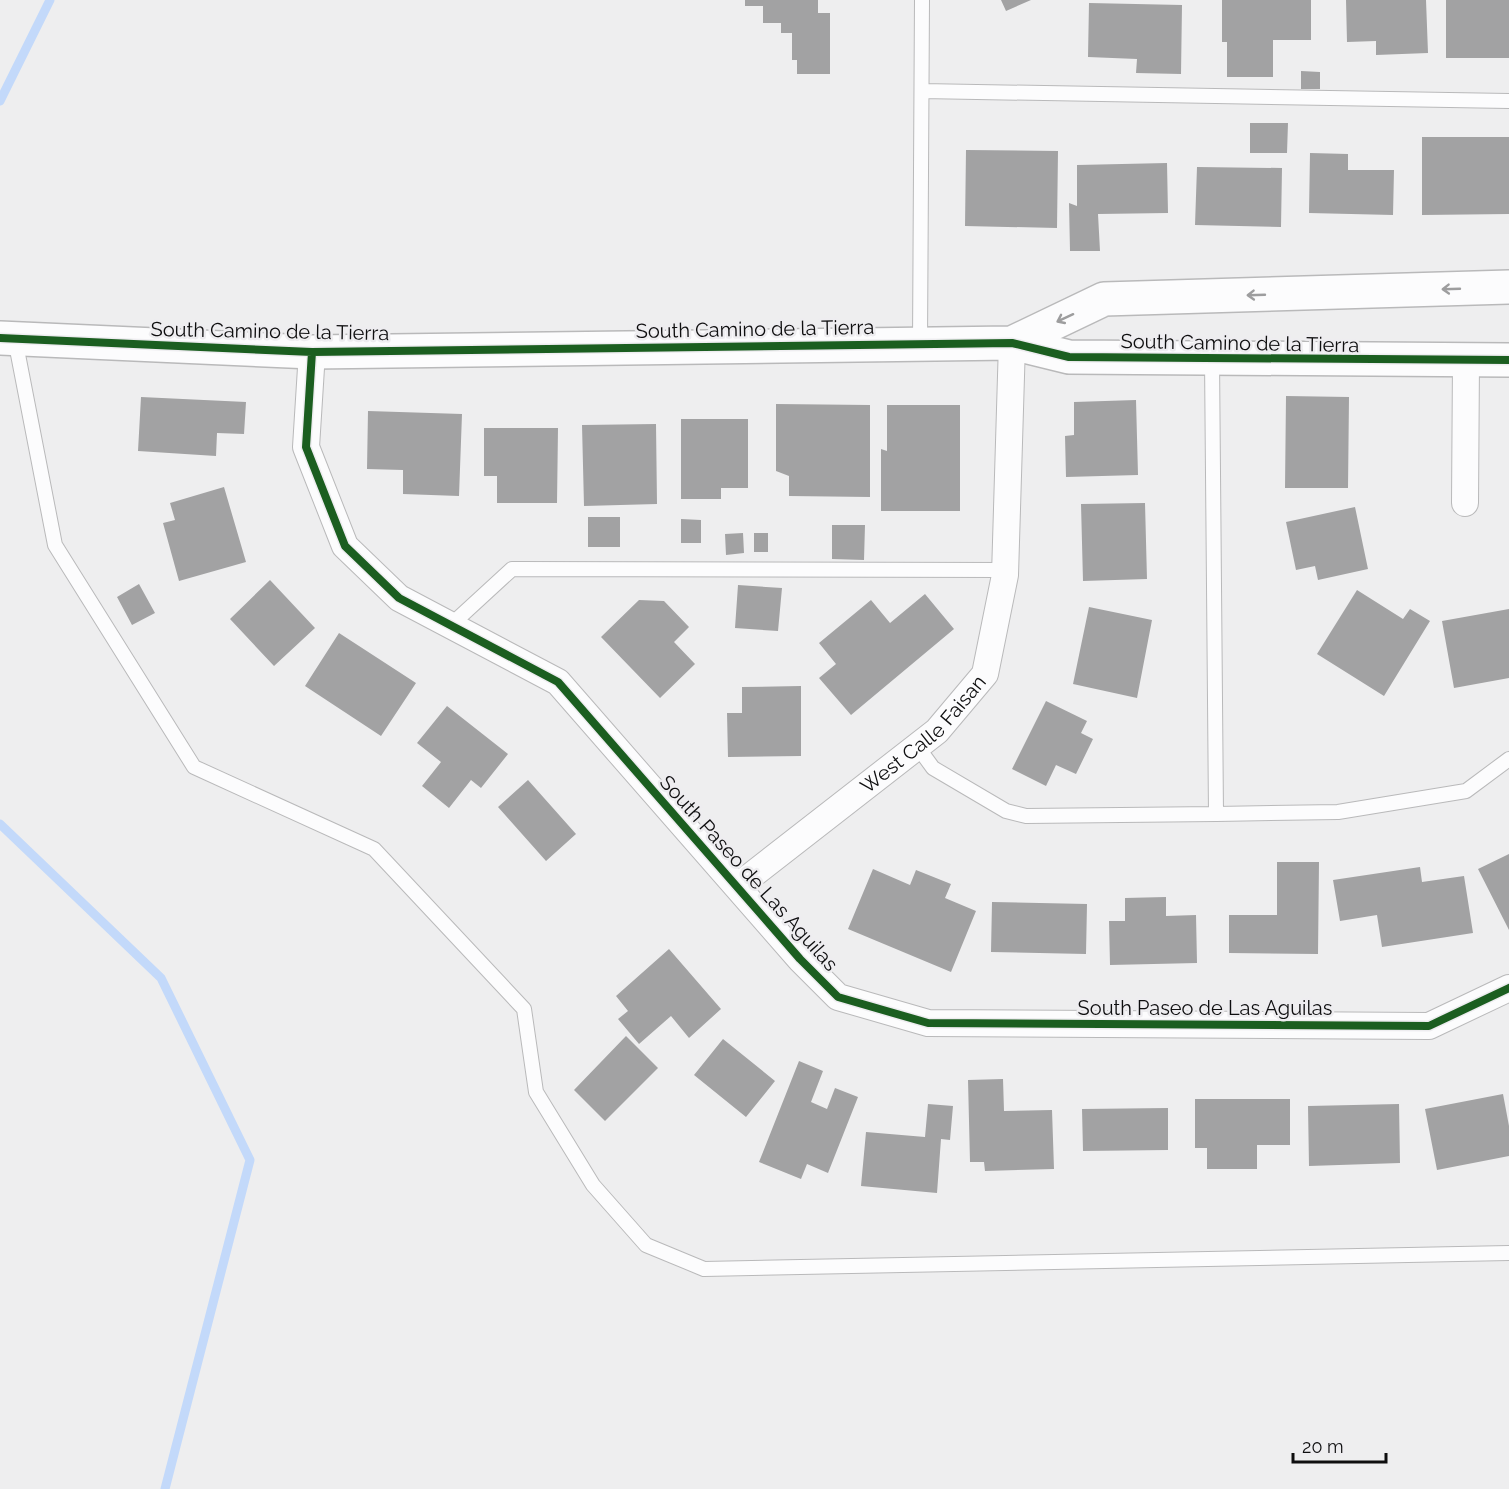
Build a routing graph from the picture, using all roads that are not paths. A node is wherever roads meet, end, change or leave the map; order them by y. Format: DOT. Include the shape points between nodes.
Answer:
graph roads {
  1 [pos="922,0"];
  2 [pos="922,91"];
  3 [pos="1509,101"];
  4 [pos="1509,287"];
  5 [pos="7,339"];
  6 [pos="1012,343"];
  7 [pos="920,344"];
  8 [pos="312,352"];
  9 [pos="1212,359"];
  10 [pos="1509,360"];
  11 [pos="1466,361"];
  12 [pos="1465,503"];
  13 [pos="1005,570"];
  14 [pos="451,625"];
  15 [pos="917,746"];
  16 [pos="1509,759"];
  17 [pos="1216,814"];
  18 [pos="738,886"];
  19 [pos="1509,987"];
  20 [pos="1509,1253"];
  1 -- 2 [label="lane"];
  2 -- 3 [label="lane"];
  2 -- 7 [label="lane"];
  4 -- 6 [label="street, South Camino de la Tierra, one-way" via="1104,299"];
  5 -- 8 [label="street, South Camino de la Tierra"];
  5 -- 20 [label="lane" via="55,545 194,767 374,849 524,1009 536,1092 593,1185 646,1245 704,1269"];
  6 -- 7 [label="street, South Camino de la Tierra"];
  6 -- 9 [label="street, South Camino de la Tierra" via="1069,357"];
  6 -- 13 [label="street, West Calle Faisan"];
  7 -- 8 [label="street, South Camino de la Tierra"];
  8 -- 14 [label="street, South Paseo de Las Aguilas" via="306,447 345,546 399,598"];
  9 -- 11 [label="street, South Camino de la Tierra"];
  9 -- 17 [label="lane"];
  10 -- 11 [label="street, South Camino de la Tierra"];
  11 -- 12 [label="street"];
  13 -- 14 [label="lane" via="512,569"];
  13 -- 15 [label="street, West Calle Faisan" via="985,674 937,731"];
  14 -- 18 [label="street, South Paseo de Las Aguilas" via="558,682"];
  15 -- 17 [label="lane" via="933,768 1006,811 1026,816"];
  15 -- 18 [label="street, West Calle Faisan"];
  16 -- 17 [label="lane" via="1466,791 1338,812"];
  18 -- 19 [label="street, South Paseo de Las Aguilas" via="838,997 928,1023 1429,1026"];
}
